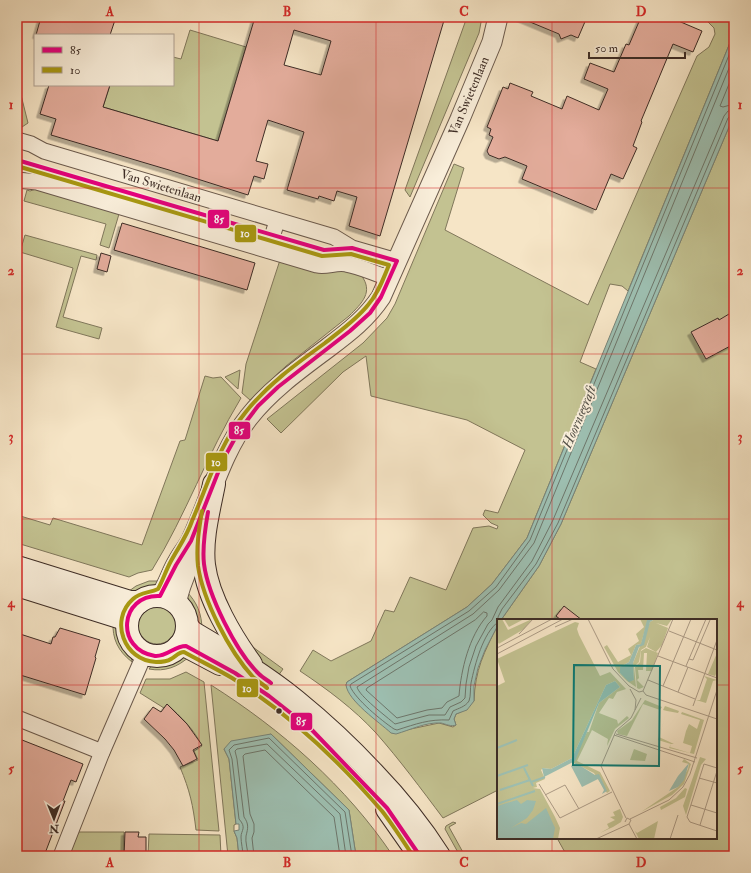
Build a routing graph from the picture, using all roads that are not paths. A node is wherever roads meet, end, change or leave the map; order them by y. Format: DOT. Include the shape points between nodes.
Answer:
graph roads {
  1 [pos="497,23"];
  2 [pos="17,140"];
  3 [pos="17,180"];
  4 [pos="277,220"];
  5 [pos="268,250"];
  6 [pos="393,270"];
  7 [pos="214,484"];
  8 [pos="17,567"];
  9 [pos="17,585"];
  10 [pos="168,600"];
  11 [pos="139,602"];
  12 [pos="127,622"];
  13 [pos="183,636"];
  14 [pos="145,653"];
  15 [pos="258,673"];
  16 [pos="17,718"];
  17 [pos="102,752"];
  18 [pos="61,856"];
  19 [pos="420,856"];
  20 [pos="439,856"];
  1 -- 6 [label="street, Van Swietenlaan" via="460,119"];
  2 -- 4 [label="street, Van Swietenlaan" via="44,151"];
  3 -- 5 [label="street" via="37,182"];
  4 -- 5 [label="street"];
  4 -- 6 [label="street, Van Swietenlaan" via="334,237"];
  5 -- 6 [label="street" via="323,266 346,264"];
  6 -- 7 [label="street, Van Swietenlaan" via="381,297 363,320 262,401 236,437"];
  7 -- 10 [label="street, Van Swietenlaan" via="192,539 190,564 178,596"];
  7 -- 15 [label="main road" via="204,544 206,577 209,589 234,639"];
  8 -- 11 [label="main road" via="130,602"];
  9 -- 12 [label="main road" via="122,618"];
  10 -- 11 [label="main road" via="148,597"];
  10 -- 13 [label="main road" via="184,612"];
  11 -- 12 [label="main road" via="131,611"];
  12 -- 14 [label="main road" via="130,641"];
  13 -- 14 [label="main road" via="170,653 156,656"];
  13 -- 15 [label="main road" via="192,632"];
  13 -- 19 [label="main road" via="186,646 235,673 311,730 387,808"];
  14 -- 17 [label="street"];
  15 -- 20 [label="main road" via="295,700 346,744 395,796 426,834"];
  16 -- 17 [label="street"];
  17 -- 18 [label="street"];
}
